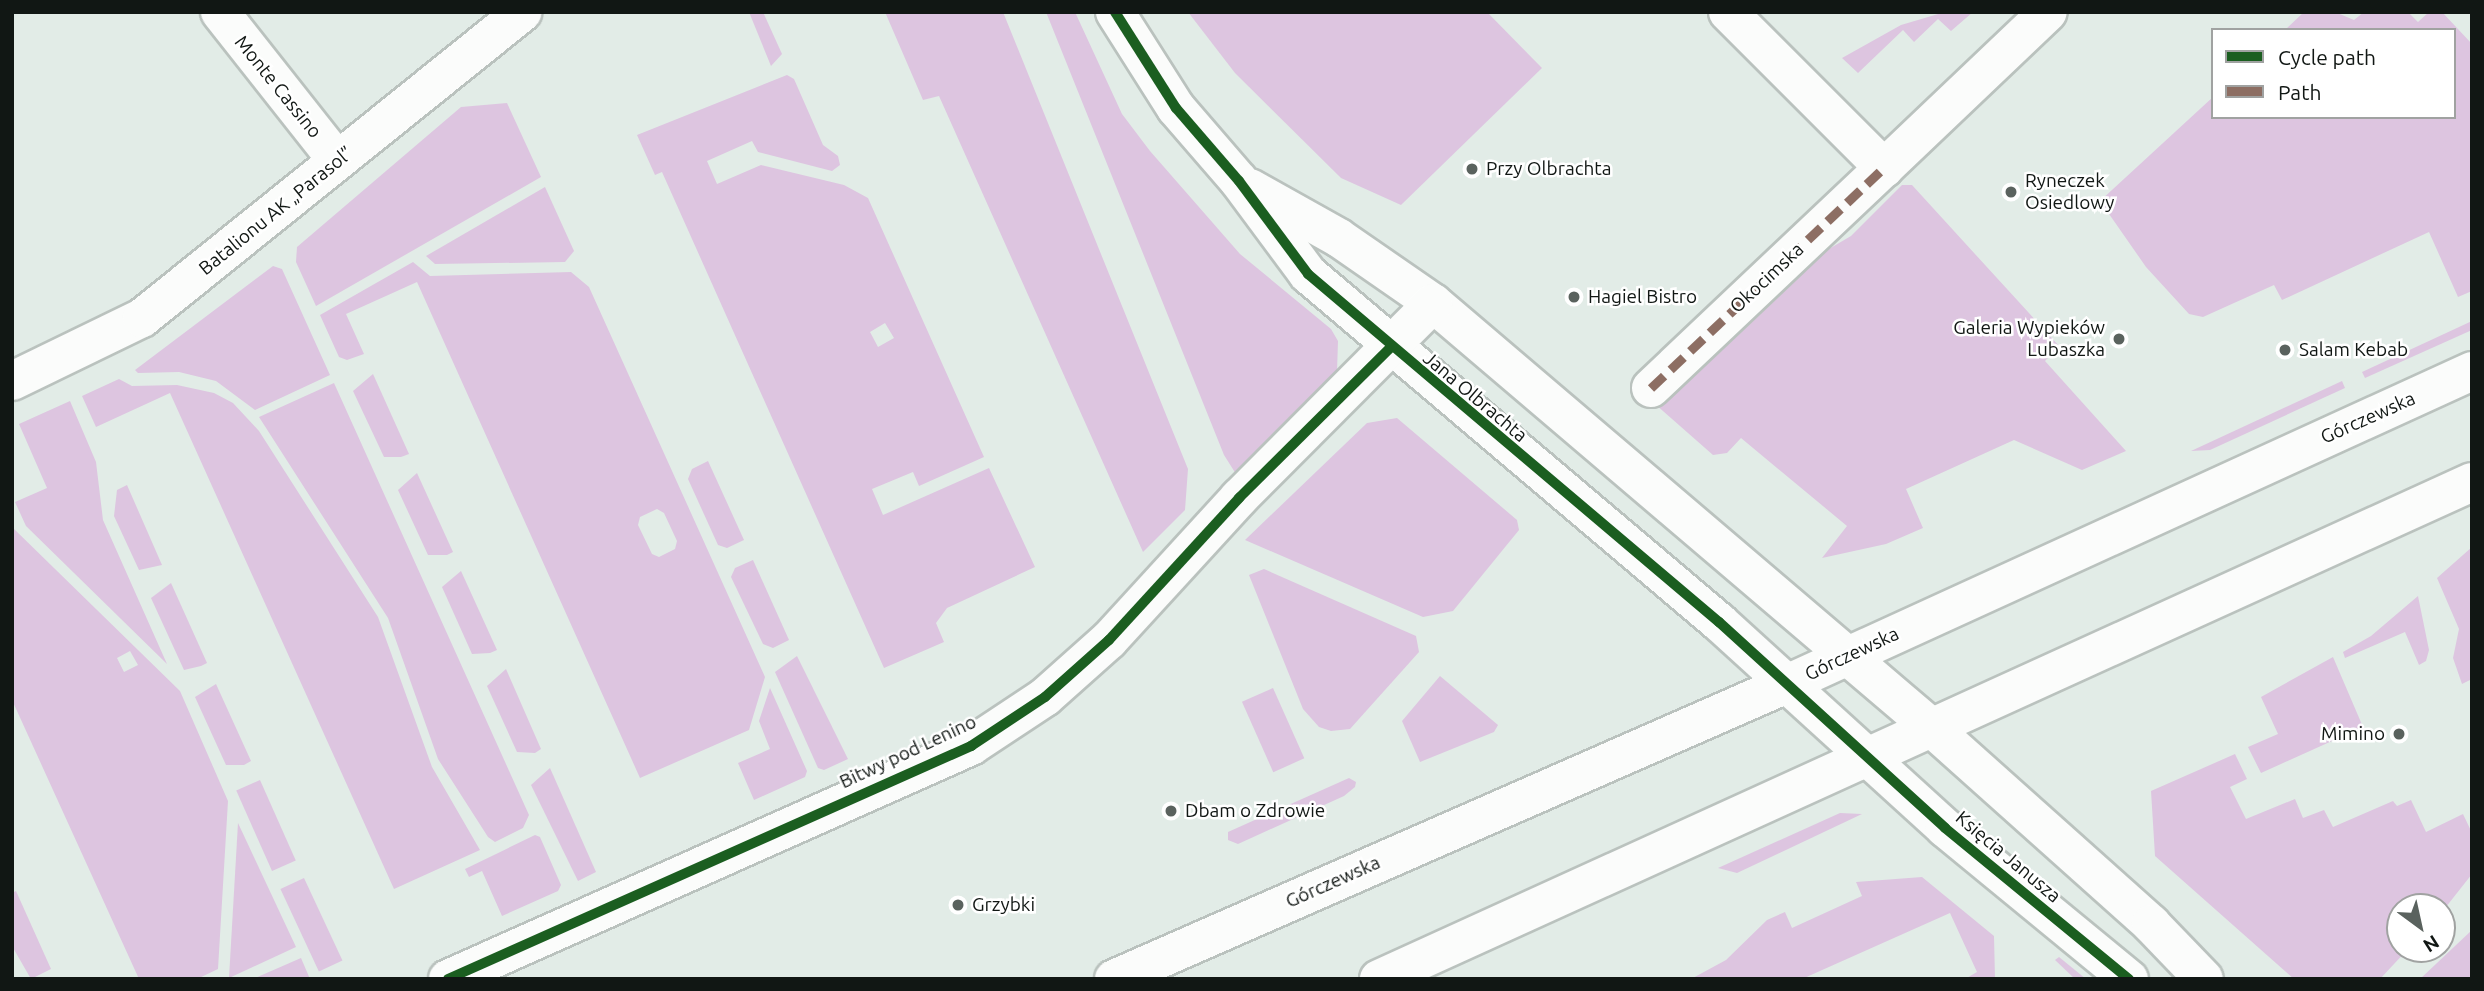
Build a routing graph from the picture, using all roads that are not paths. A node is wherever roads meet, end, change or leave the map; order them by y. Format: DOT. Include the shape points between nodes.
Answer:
graph roads {
  1 [pos="220,12"];
  2 [pos="522,12"];
  3 [pos="1115,12"];
  4 [pos="1728,12"];
  5 [pos="2048,12"];
  6 [pos="337,160"];
  7 [pos="1884,168"];
  8 [pos="1239,181"];
  9 [pos="1433,303"];
  10 [pos="1390,348"];
  11 [pos="2472,371"];
  12 [pos="12,381"];
  13 [pos="1651,388"];
  14 [pos="2472,482"];
  15 [pos="1847,656"];
  16 [pos="1789,683"];
  17 [pos="1932,728"];
  18 [pos="1868,757"];
  19 [pos="448,979"];
  20 [pos="1114,979"];
  21 [pos="1379,979"];
  22 [pos="2129,979"];
  23 [pos="2204,979"];
  1 -- 6 [label="street, Monte Cassino"];
  2 -- 6 [label="street, Batalionu AK „Parasol”"];
  3 -- 8 [label="street, Jana Olbrachta" via="1176,108"];
  4 -- 7 [label="street"];
  5 -- 7 [label="street, Okocimska"];
  6 -- 12 [label="street, Batalionu AK „Parasol”" via="142,318"];
  7 -- 13 [label="street, Okocimska"];
  8 -- 9 [label="street, Jana Olbrachta" via="1339,238"];
  8 -- 10 [label="street, Jana Olbrachta" via="1308,274"];
  9 -- 10 [label="street, Bitwy pod Lenino"];
  9 -- 15 [label="street, Jana Olbrachta" via="1594,445"];
  10 -- 16 [label="street, Jana Olbrachta"];
  10 -- 19 [label="street, Bitwy pod Lenino" via="1239,498 1109,640 1045,697 971,746"];
  11 -- 15 [label="street, Górczewska"];
  14 -- 17 [label="street"];
  15 -- 16 [label="street, Górczewska"];
  15 -- 17 [label="street, Jana Olbrachta"];
  16 -- 18 [label="street, Jana Olbrachta"];
  16 -- 20 [label="street, Górczewska"];
  17 -- 18 [label="street"];
  17 -- 23 [label="street" via="2151,924"];
  18 -- 21 [label="street"];
  18 -- 22 [label="street, Księcia Janusza" via="1945,828"];
}
